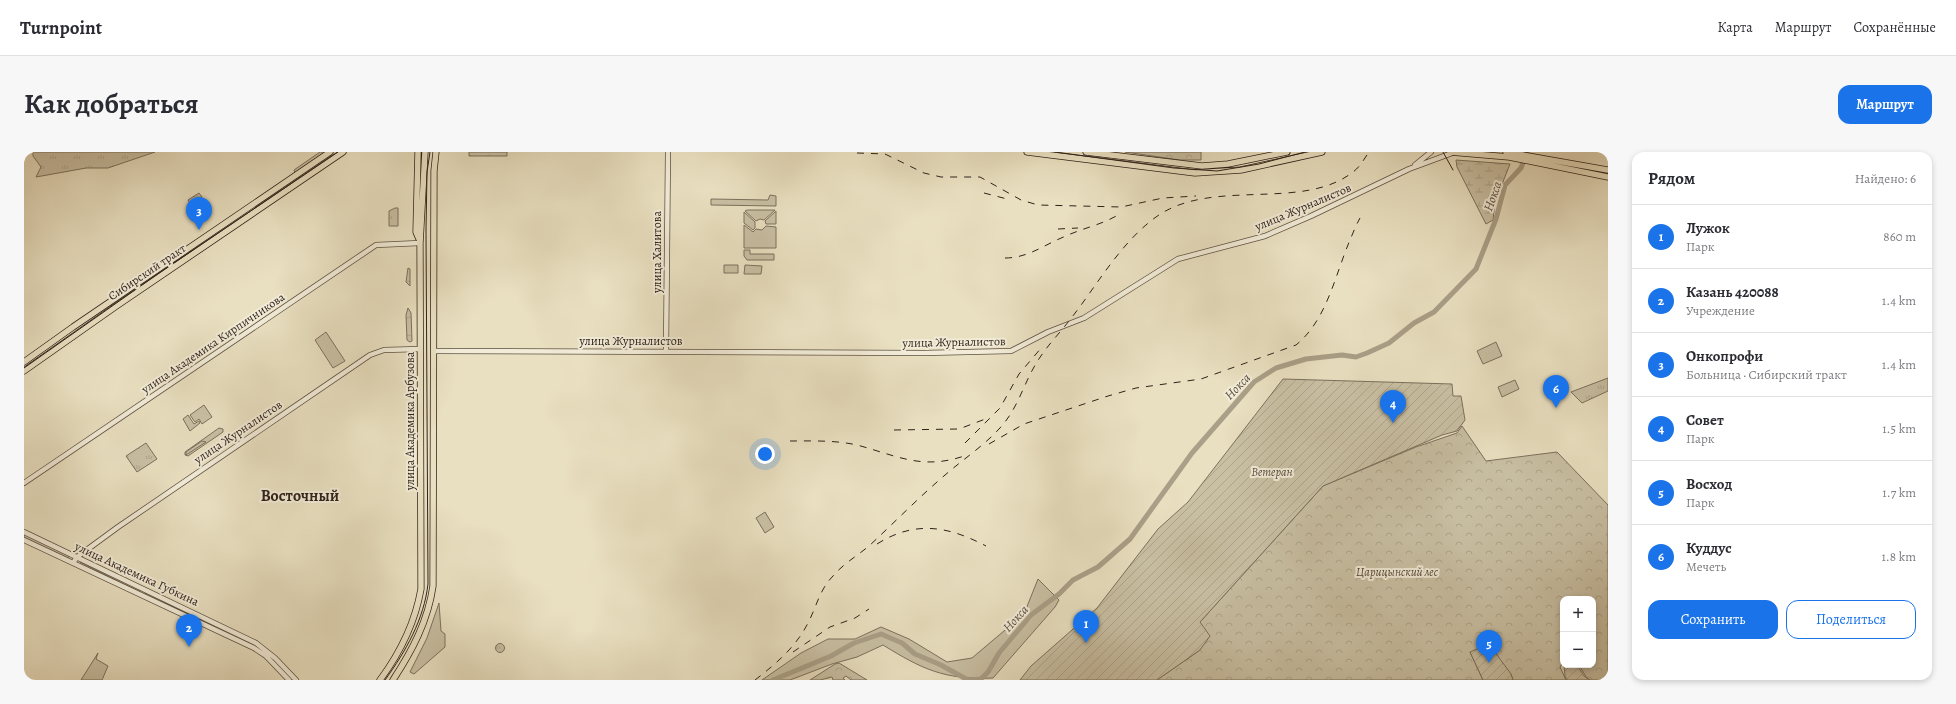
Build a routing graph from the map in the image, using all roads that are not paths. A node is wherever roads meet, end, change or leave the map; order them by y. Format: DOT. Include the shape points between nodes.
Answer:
graph roads {
  1 [pos="330,152"];
  2 [pos="343,152"];
  3 [pos="418,152"];
  4 [pos="425,152"];
  5 [pos="436,152"];
  6 [pos="668,152"];
  7 [pos="1027,152"];
  8 [pos="1086,152"];
  9 [pos="1287,152"];
  10 [pos="1322,152"];
  11 [pos="1424,152"];
  12 [pos="1431,152"];
  13 [pos="1450,152"];
  14 [pos="1455,152"];
  15 [pos="1508,154"];
  16 [pos="1425,158"];
  17 [pos="1538,161"];
  18 [pos="1409,169"];
  19 [pos="1608,170"];
  20 [pos="1608,177"];
  21 [pos="420,243"];
  22 [pos="420,349"];
  23 [pos="434,351"];
  24 [pos="666,351"];
  25 [pos="24,362"];
  26 [pos="24,371"];
  27 [pos="24,483"];
  28 [pos="24,532"];
  29 [pos="24,540"];
  30 [pos="77,557"];
  31 [pos="73,563"];
  32 [pos="144,589"];
  33 [pos="142,595"];
  34 [pos="208,619"];
  35 [pos="205,625"];
  36 [pos="289,680"];
  37 [pos="296,680"];
  38 [pos="380,680"];
  39 [pos="393,680"];
  1 -- 25 [label="main road, Сибирский тракт"];
  2 -- 26 [label="main road, Сибирский тракт" via="115,306"];
  3 -- 21 [label="main road" via="416,232"];
  4 -- 21 [label="main road, улица Академика Арбузова"];
  5 -- 23 [label="main road, улица Академика Арбузова"];
  6 -- 24 [label="street, улица Халитова"];
  7 -- 10 [label="main road" via="1195,173 1241,170"];
  8 -- 9 [label="main road" via="1202,166 1228,164"];
  11 -- 16 [label="street"];
  12 -- 16 [label="street"];
  13 -- 14 [label="main road"];
  14 -- 15 [label="main road"];
  14 -- 18 [label="street, улица Журналистов"];
  15 -- 17 [label="main road"];
  16 -- 18 [label="street"];
  17 -- 19 [label="main road"];
  17 -- 20 [label="main road"];
  18 -- 24 [label="street, улица Журналистов" via="1265,236 1178,259 1084,318 1048,332 1011,351"];
  21 -- 22 [label="main road, улица Академика Арбузова"];
  21 -- 27 [label="street, улица Академика Кирпичникова" via="376,245"];
  22 -- 30 [label="street, улица Журналистов" via="384,350 370,355"];
  22 -- 38 [label="main road, улица Академика Арбузова" via="421,589 403,645"];
  23 -- 24 [label="street, улица Журналистов"];
  23 -- 39 [label="main road, улица Академика Арбузова" via="433,586 429,606 414,647"];
  28 -- 30 [label="street, улица Академика Губкина"];
  29 -- 31 [label="street, улица Академика Губкина"];
  30 -- 31 [label="street"];
  30 -- 32 [label="street, улица Академика Губкина"];
  31 -- 33 [label="street, улица Академика Губкина"];
  32 -- 33 [label="street"];
  32 -- 34 [label="street, улица Академика Губкина"];
  33 -- 35 [label="street, улица Академика Губкина"];
  34 -- 35 [label="street"];
  34 -- 37 [label="street, улица Академика Губкина" via="256,643"];
  35 -- 36 [label="street, улица Академика Губкина" via="254,648 266,656"];
}
